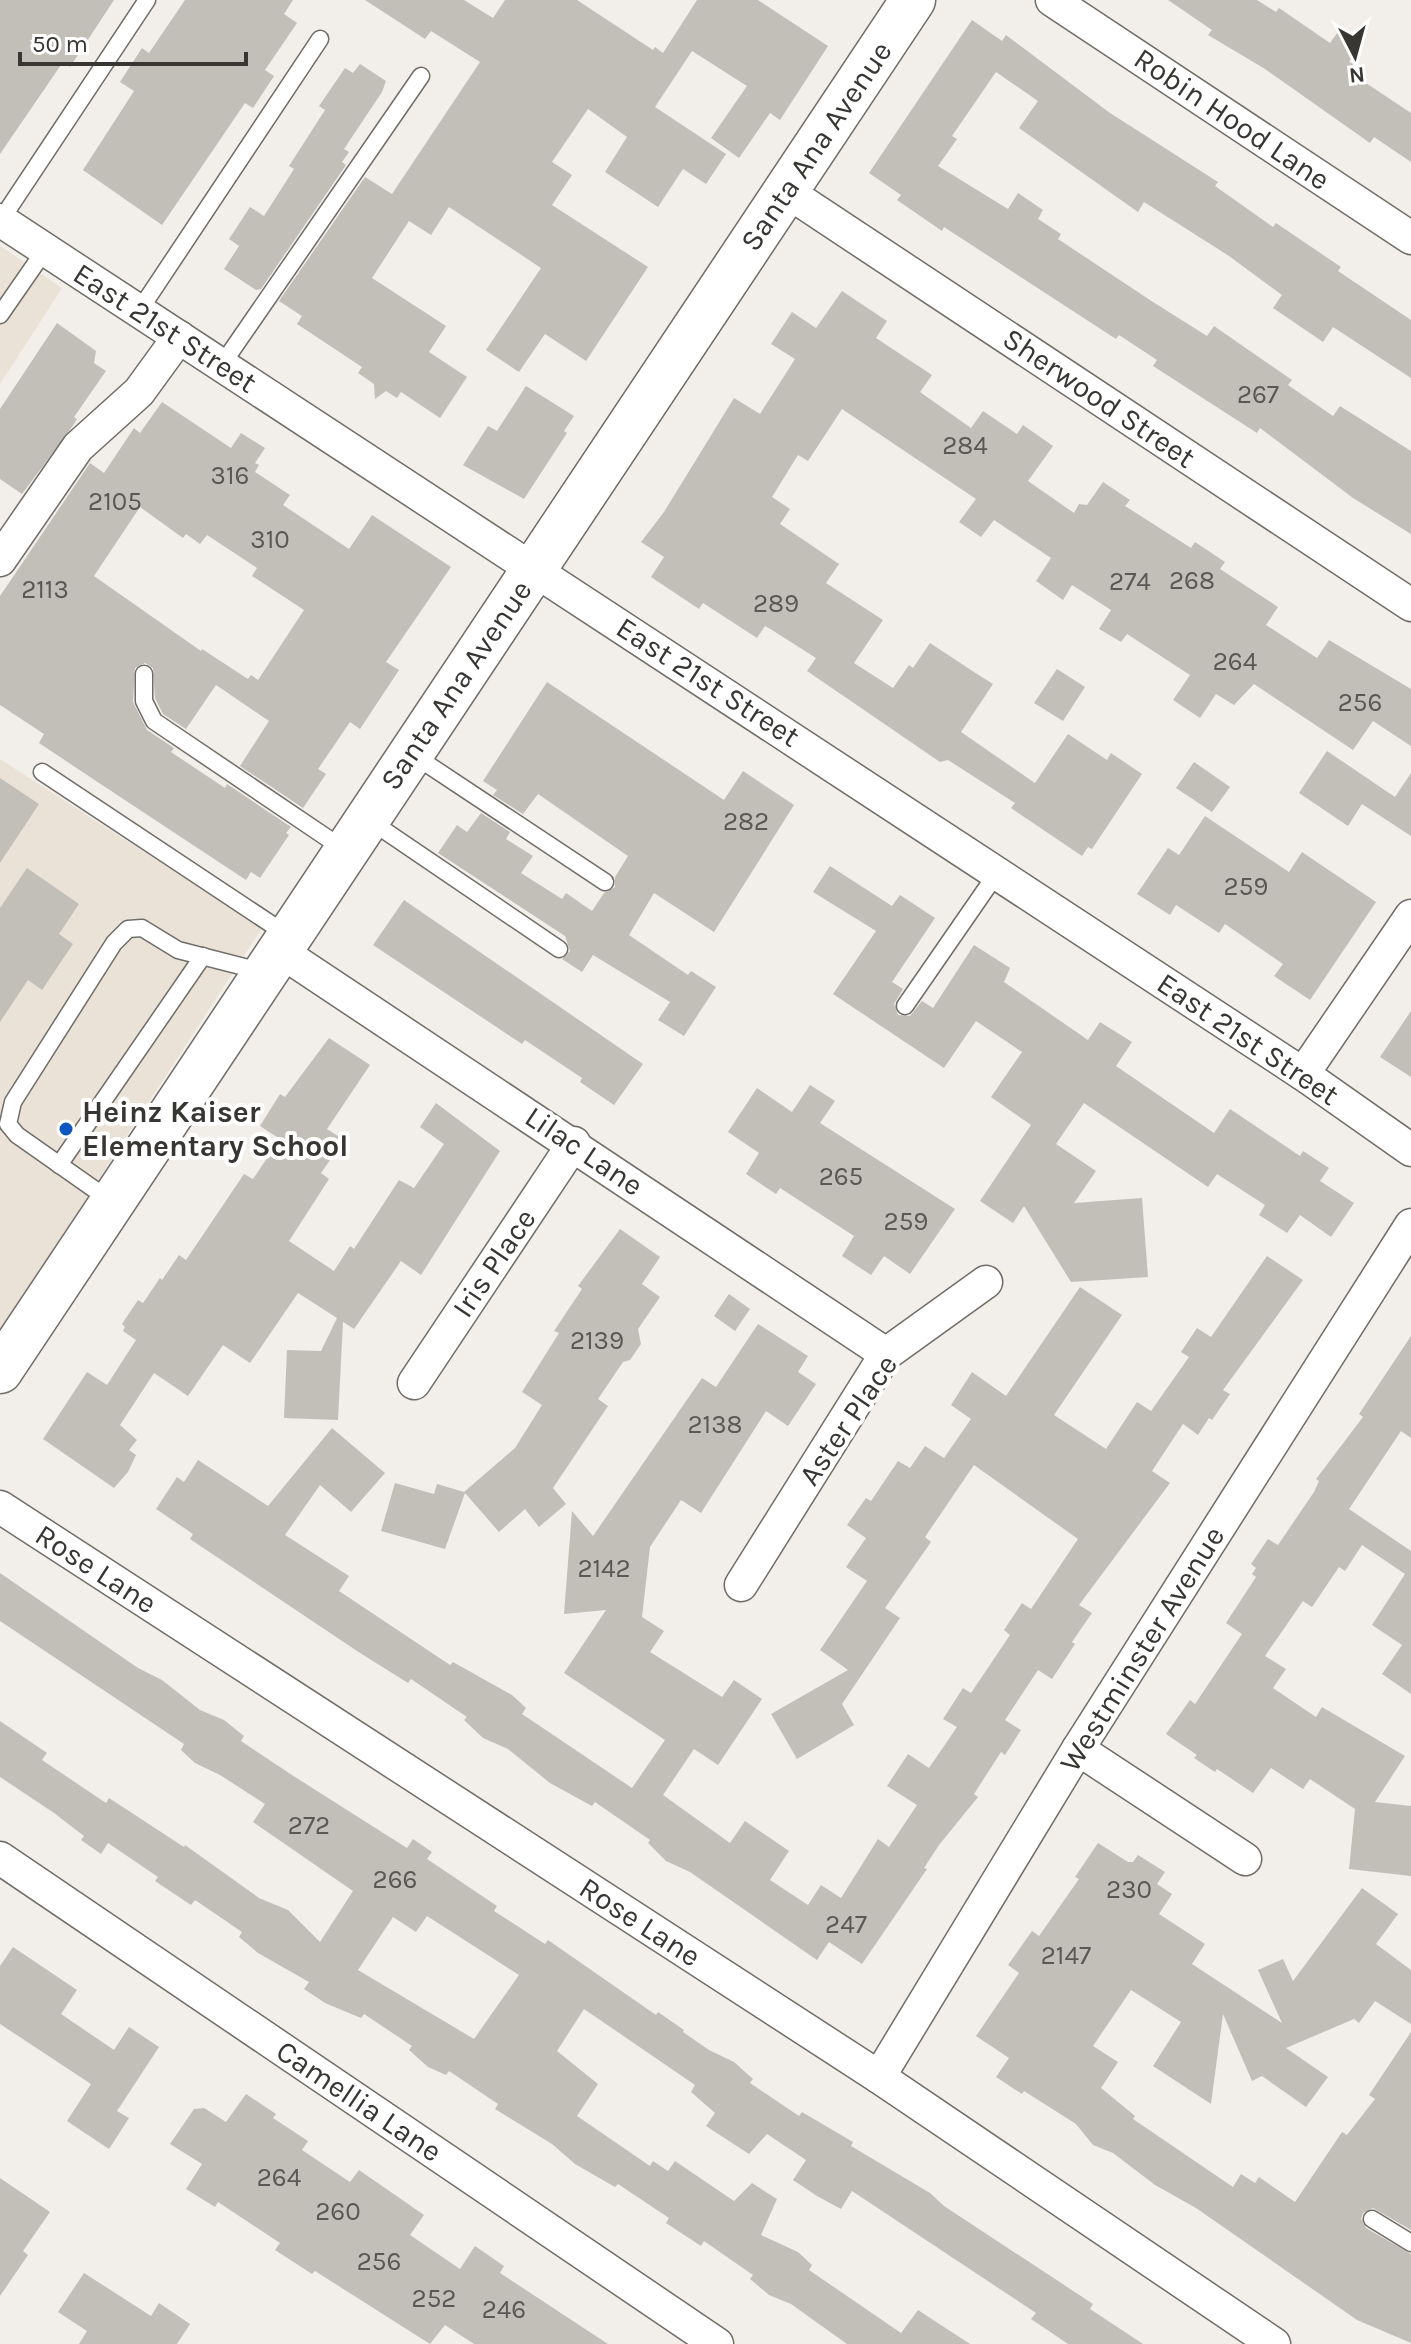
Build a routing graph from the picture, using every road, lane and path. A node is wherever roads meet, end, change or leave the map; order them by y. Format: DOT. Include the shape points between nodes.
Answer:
graph roads {
  1 [pos="147,0"];
  2 [pos="1052,0"];
  3 [pos="909,1"];
  4 [pos="320,39"];
  5 [pos="421,76"];
  6 [pos="786,191"];
  7 [pos="0,220"];
  8 [pos="1411,238"];
  9 [pos="45,250"];
  10 [pos="139,311"];
  11 [pos="0,315"];
  12 [pos="179,337"];
  13 [pos="221,366"];
  14 [pos="0,560"];
  15 [pos="535,567"];
  16 [pos="1411,605"];
  17 [pos="144,674"];
  18 [pos="411,754"];
  19 [pos="42,772"];
  20 [pos="357,835"];
  21 [pos="997,873"];
  22 [pos="605,882"];
  23 [pos="1411,916"];
  24 [pos="559,949"];
  25 [pos="278,953"];
  26 [pos="203,956"];
  27 [pos="905,1006"];
  28 [pos="1303,1074"];
  29 [pos="574,1143"];
  30 [pos="1411,1150"];
  31 [pos="59,1165"];
  32 [pos="113,1202"];
  33 [pos="1411,1225"];
  34 [pos="986,1282"];
  35 [pos="886,1354"];
  36 [pos="0,1371"];
  37 [pos="414,1383"];
  38 [pos="0,1507"];
  39 [pos="741,1585"];
  40 [pos="1078,1749"];
  41 [pos="0,1858"];
  42 [pos="1245,1859"];
  43 [pos="879,2077"];
  44 [pos="1372,2219"];
  45 [pos="1411,2243"];
  46 [pos="717,2344"];
  47 [pos="1274,2344"];
  1 -- 7 [label="lane"];
  2 -- 8 [label="street, Robin Hood Lane"];
  3 -- 6 [label="street, Santa Ana Avenue"];
  4 -- 10 [label="lane"];
  5 -- 13 [label="lane"];
  6 -- 15 [label="street, Santa Ana Avenue"];
  6 -- 16 [label="street, Sherwood Street"];
  7 -- 9 [label="street, East 21st Street"];
  9 -- 10 [label="street, East 21st Street"];
  9 -- 11 [label="lane"];
  10 -- 12 [label="street, East 21st Street"];
  12 -- 13 [label="street, East 21st Street"];
  12 -- 14 [label="street" via="139,392 78,447"];
  13 -- 15 [label="street, East 21st Street"];
  15 -- 18 [label="street, Santa Ana Avenue"];
  15 -- 21 [label="street, East 21st Street"];
  17 -- 20 [label="lane" via="144,701 154,721"];
  18 -- 20 [label="street, Santa Ana Avenue"];
  18 -- 22 [label="lane"];
  19 -- 25 [label="lane"];
  20 -- 24 [label="lane"];
  20 -- 25 [label="street, Santa Ana Avenue"];
  21 -- 27 [label="lane"];
  21 -- 28 [label="street, East 21st Street"];
  23 -- 28 [label="street"];
  25 -- 26 [label="lane"];
  25 -- 29 [label="street, Lilac Lane"];
  25 -- 32 [label="street, Santa Ana Avenue"];
  26 -- 31 [label="lane"];
  26 -- 31 [label="lane" via="178,950 142,928 128,929 114,943 13,1102 8,1124"];
  28 -- 30 [label="street, East 21st Street"];
  29 -- 35 [label="street, Lilac Lane"];
  29 -- 37 [label="street, Iris Place"];
  31 -- 32 [label="lane"];
  32 -- 36 [label="street, Santa Ana Avenue"];
  33 -- 40 [label="street, Westminster Avenue"];
  34 -- 35 [label="street, Aster Place"];
  35 -- 39 [label="street, Aster Place"];
  38 -- 43 [label="street, Rose Lane"];
  40 -- 42 [label="street"];
  40 -- 43 [label="street, Westminster Avenue"];
  41 -- 46 [label="street, Camellia Lane"];
  43 -- 47 [label="street, Rose Lane"];
  44 -- 45 [label="lane"];
}
